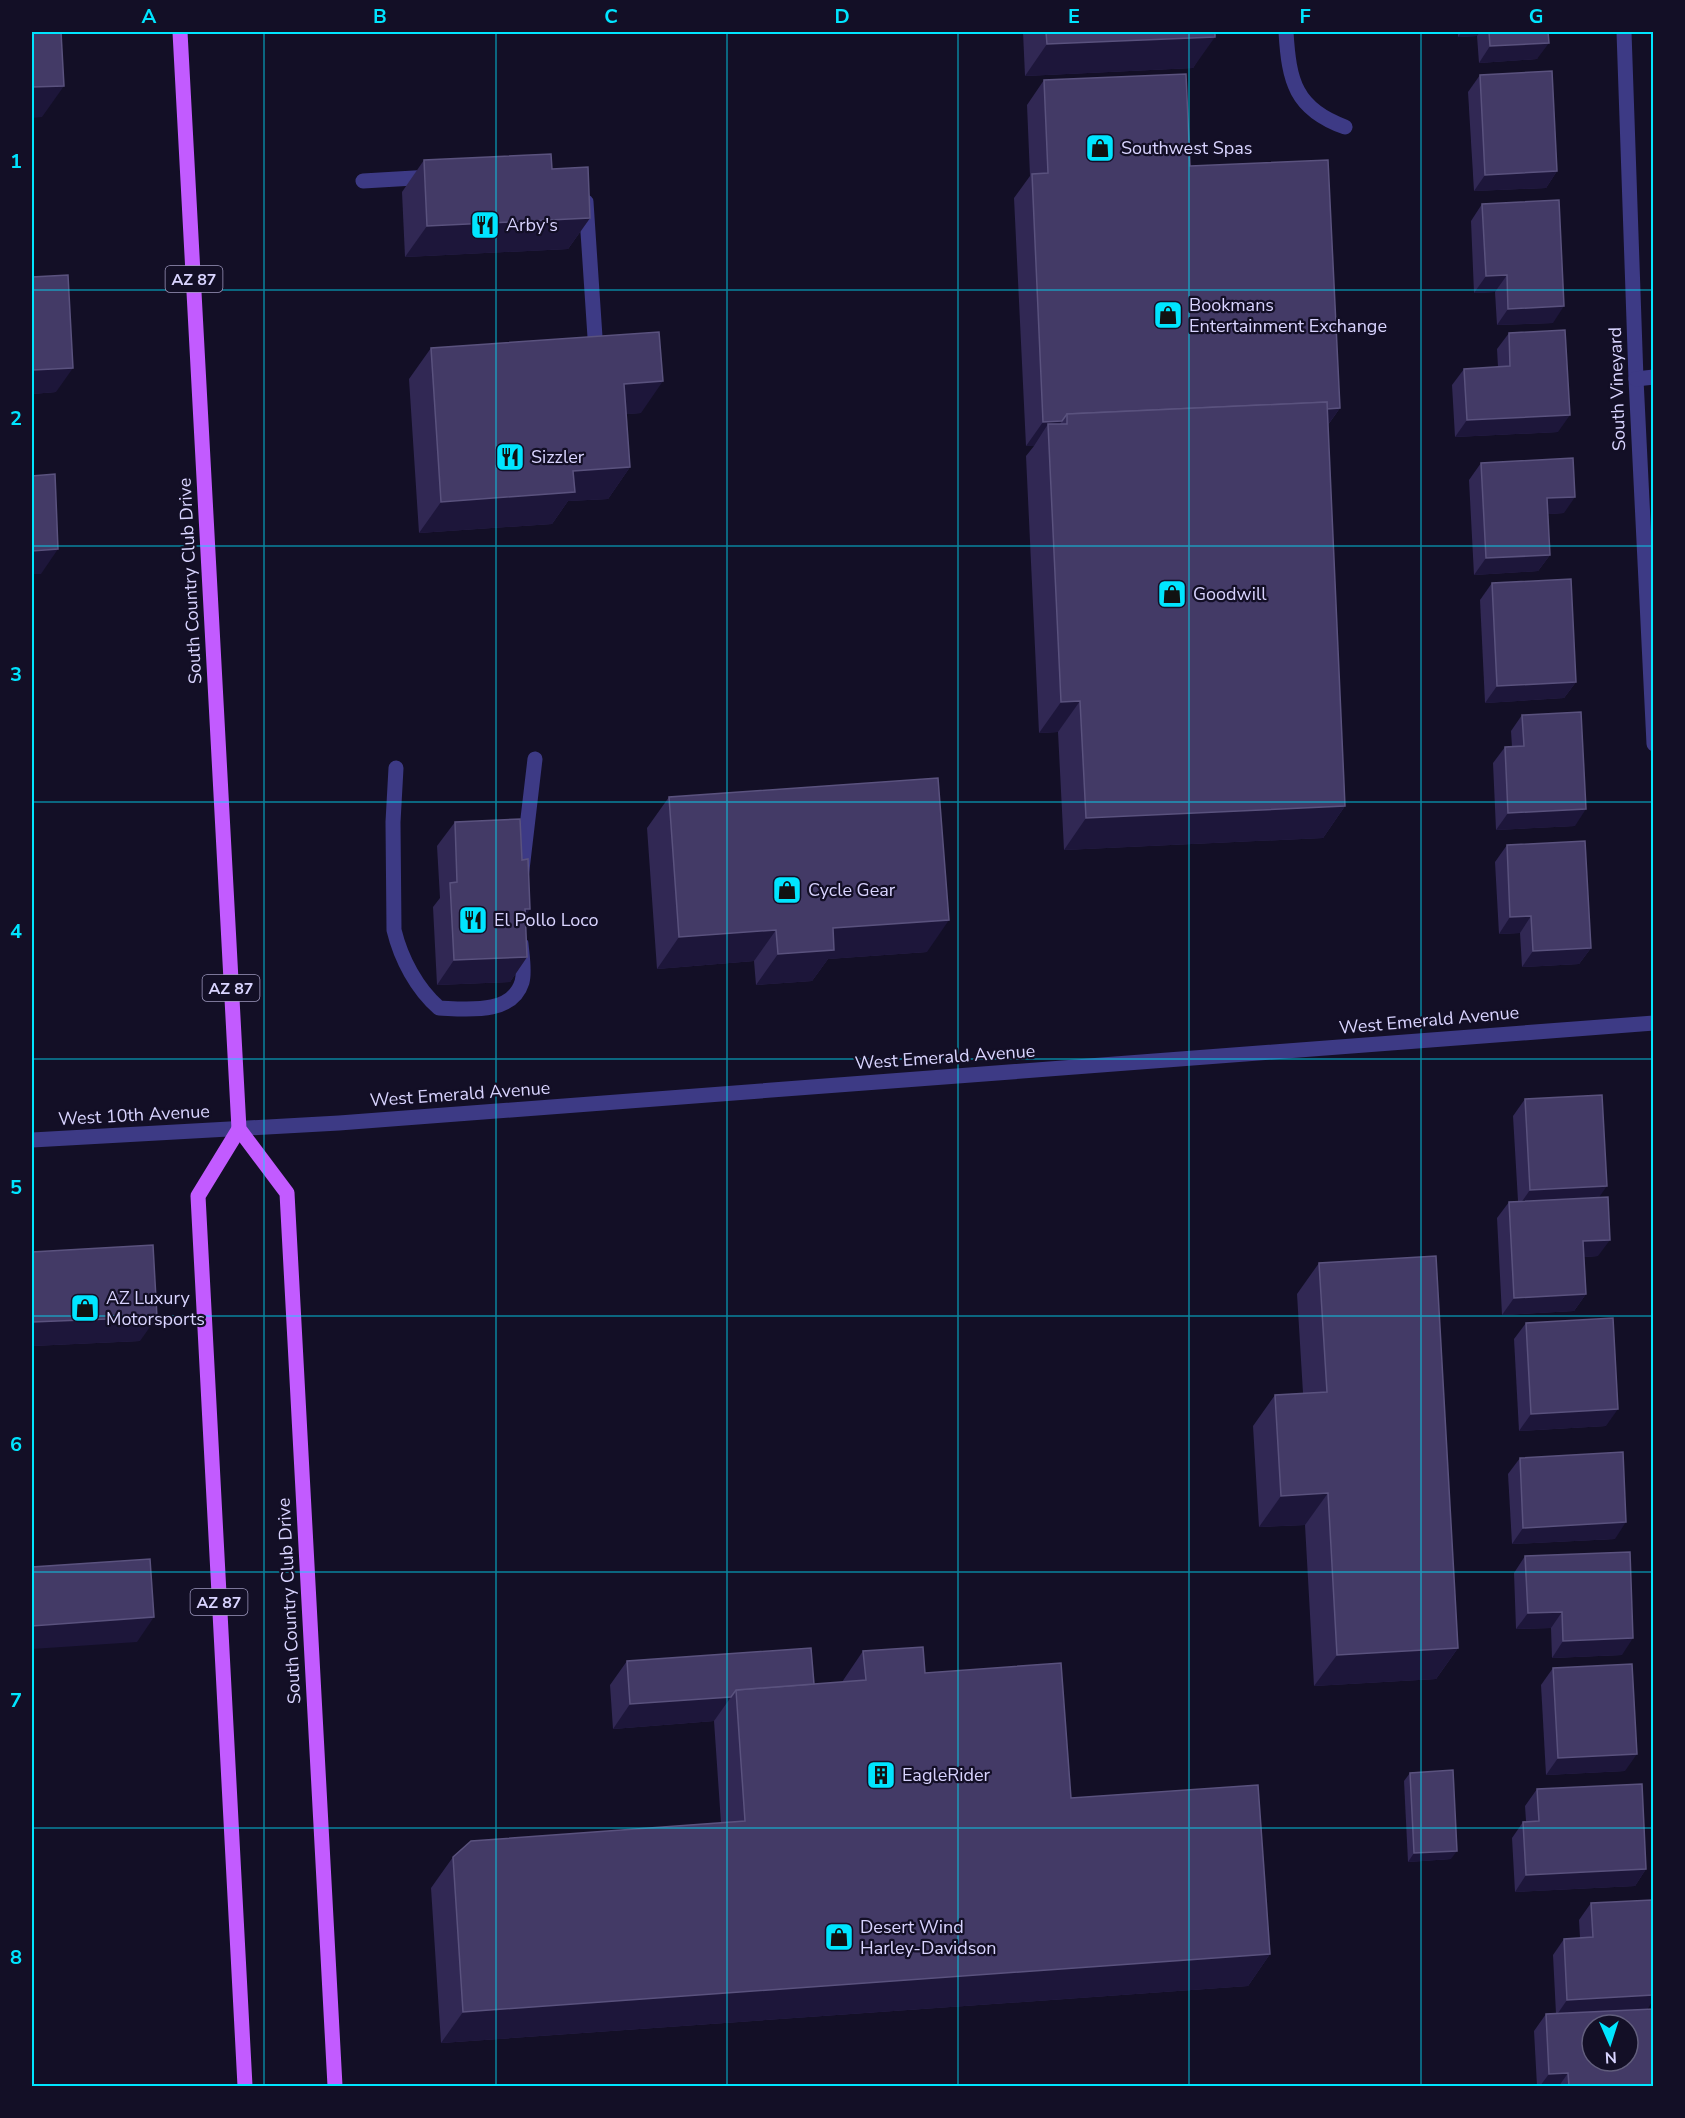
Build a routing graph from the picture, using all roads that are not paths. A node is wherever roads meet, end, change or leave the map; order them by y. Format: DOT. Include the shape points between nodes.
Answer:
graph roads {
  1 [pos="180,32"];
  2 [pos="1286,32"];
  3 [pos="1624,32"];
  4 [pos="1345,127"];
  5 [pos="447,177"];
  6 [pos="363,181"];
  7 [pos="580,192"];
  8 [pos="595,337"];
  9 [pos="1653,377"];
  10 [pos="1636,379"];
  11 [pos="1653,744"];
  12 [pos="535,759"];
  13 [pos="396,768"];
  14 [pos="519,889"];
  15 [pos="520,924"];
  16 [pos="1653,1023"];
  17 [pos="239,1129"];
  18 [pos="32,1140"];
  19 [pos="245,2086"];
  20 [pos="335,2086"];
  1 -- 17 [label="main road, South Country Club Drive / AZ 87"];
  2 -- 4 [label="street" via="1298,93 1322,119"];
  3 -- 10 [label="street, South Vineyard"];
  5 -- 6 [label="street"];
  7 -- 8 [label="street" via="589,222"];
  9 -- 10 [label="street"];
  10 -- 11 [label="street, South Vineyard"];
  12 -- 14 [label="street"];
  13 -- 15 [label="street" via="394,930 422,994 439,1008 495,1007 513,999 523,981"];
  16 -- 17 [label="street, West Emerald Avenue"];
  17 -- 18 [label="street, West 10th Avenue"];
  17 -- 19 [label="main road, AZ 87" via="198,1196"];
  17 -- 20 [label="main road, South Country Club Drive" via="287,1193"];
}
